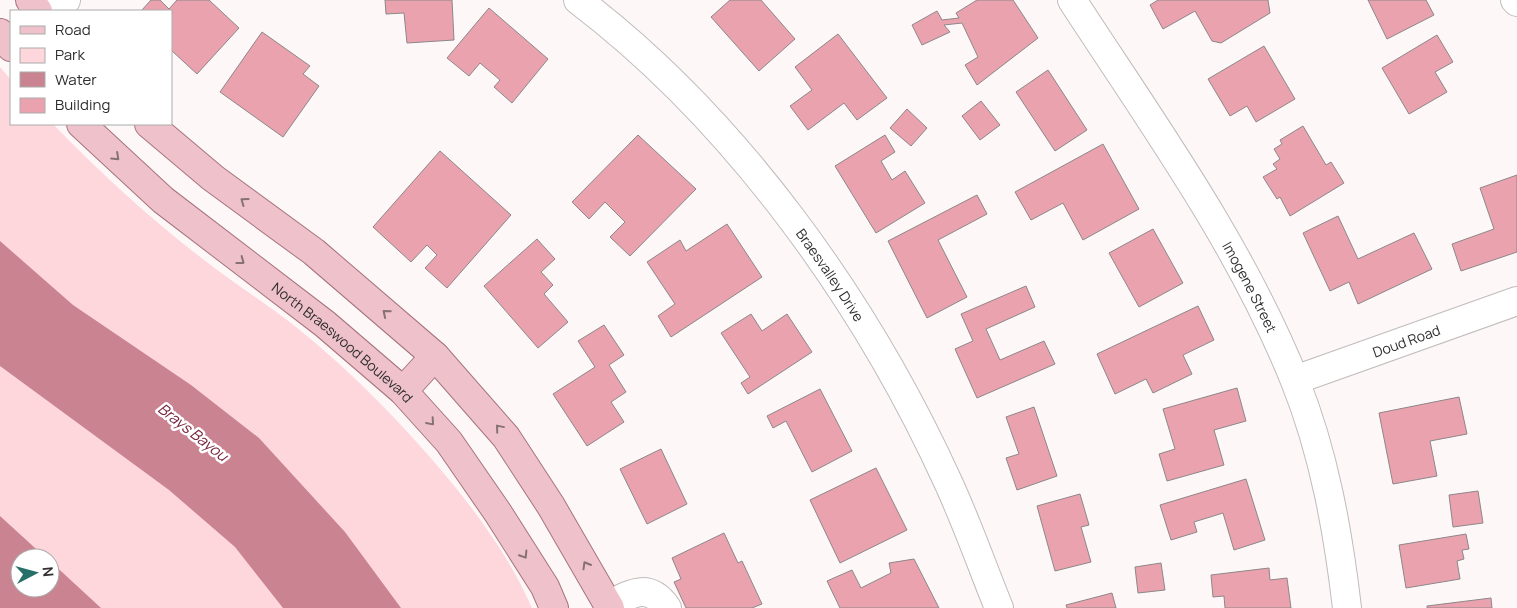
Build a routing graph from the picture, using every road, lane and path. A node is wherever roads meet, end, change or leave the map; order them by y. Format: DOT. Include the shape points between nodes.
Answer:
graph roads {
  1 [pos="66,0"];
  2 [pos="578,0"];
  3 [pos="1072,0"];
  4 [pos="54,10"];
  5 [pos="0,33"];
  6 [pos="10,46"];
  7 [pos="81,125"];
  8 [pos="150,125"];
  9 [pos="1517,301"];
  10 [pos="435,356"];
  11 [pos="1295,380"];
  12 [pos="404,391"];
  13 [pos="609,606"];
  14 [pos="554,608"];
  15 [pos="667,608"];
  16 [pos="1000,608"];
  17 [pos="1347,608"];
  1 -- 4 [label="street"];
  2 -- 16 [label="street, Braesvalley Drive" via="679,87 744,160 851,304 905,397 948,482"];
  3 -- 11 [label="street, Imogene Street" via="1197,191 1247,278"];
  5 -- 6 [label="main road"];
  7 -- 12 [label="main road, North Braeswood Boulevard, one-way" via="163,200 325,324"];
  10 -- 8 [label="main road, one-way" via="314,252 212,178"];
  9 -- 11 [label="street, Doud Road"];
  10 -- 12 [label="main road"];
  13 -- 10 [label="main road, one-way" via="538,483 506,437"];
  11 -- 17 [label="street, Imogene Street" via="1329,491 1340,543"];
  12 -- 14 [label="main road, North Braeswood Boulevard, one-way" via="460,458 540,579"];
  13 -- 15 [label="street" via="634,593 646,591 660,598"];
}
